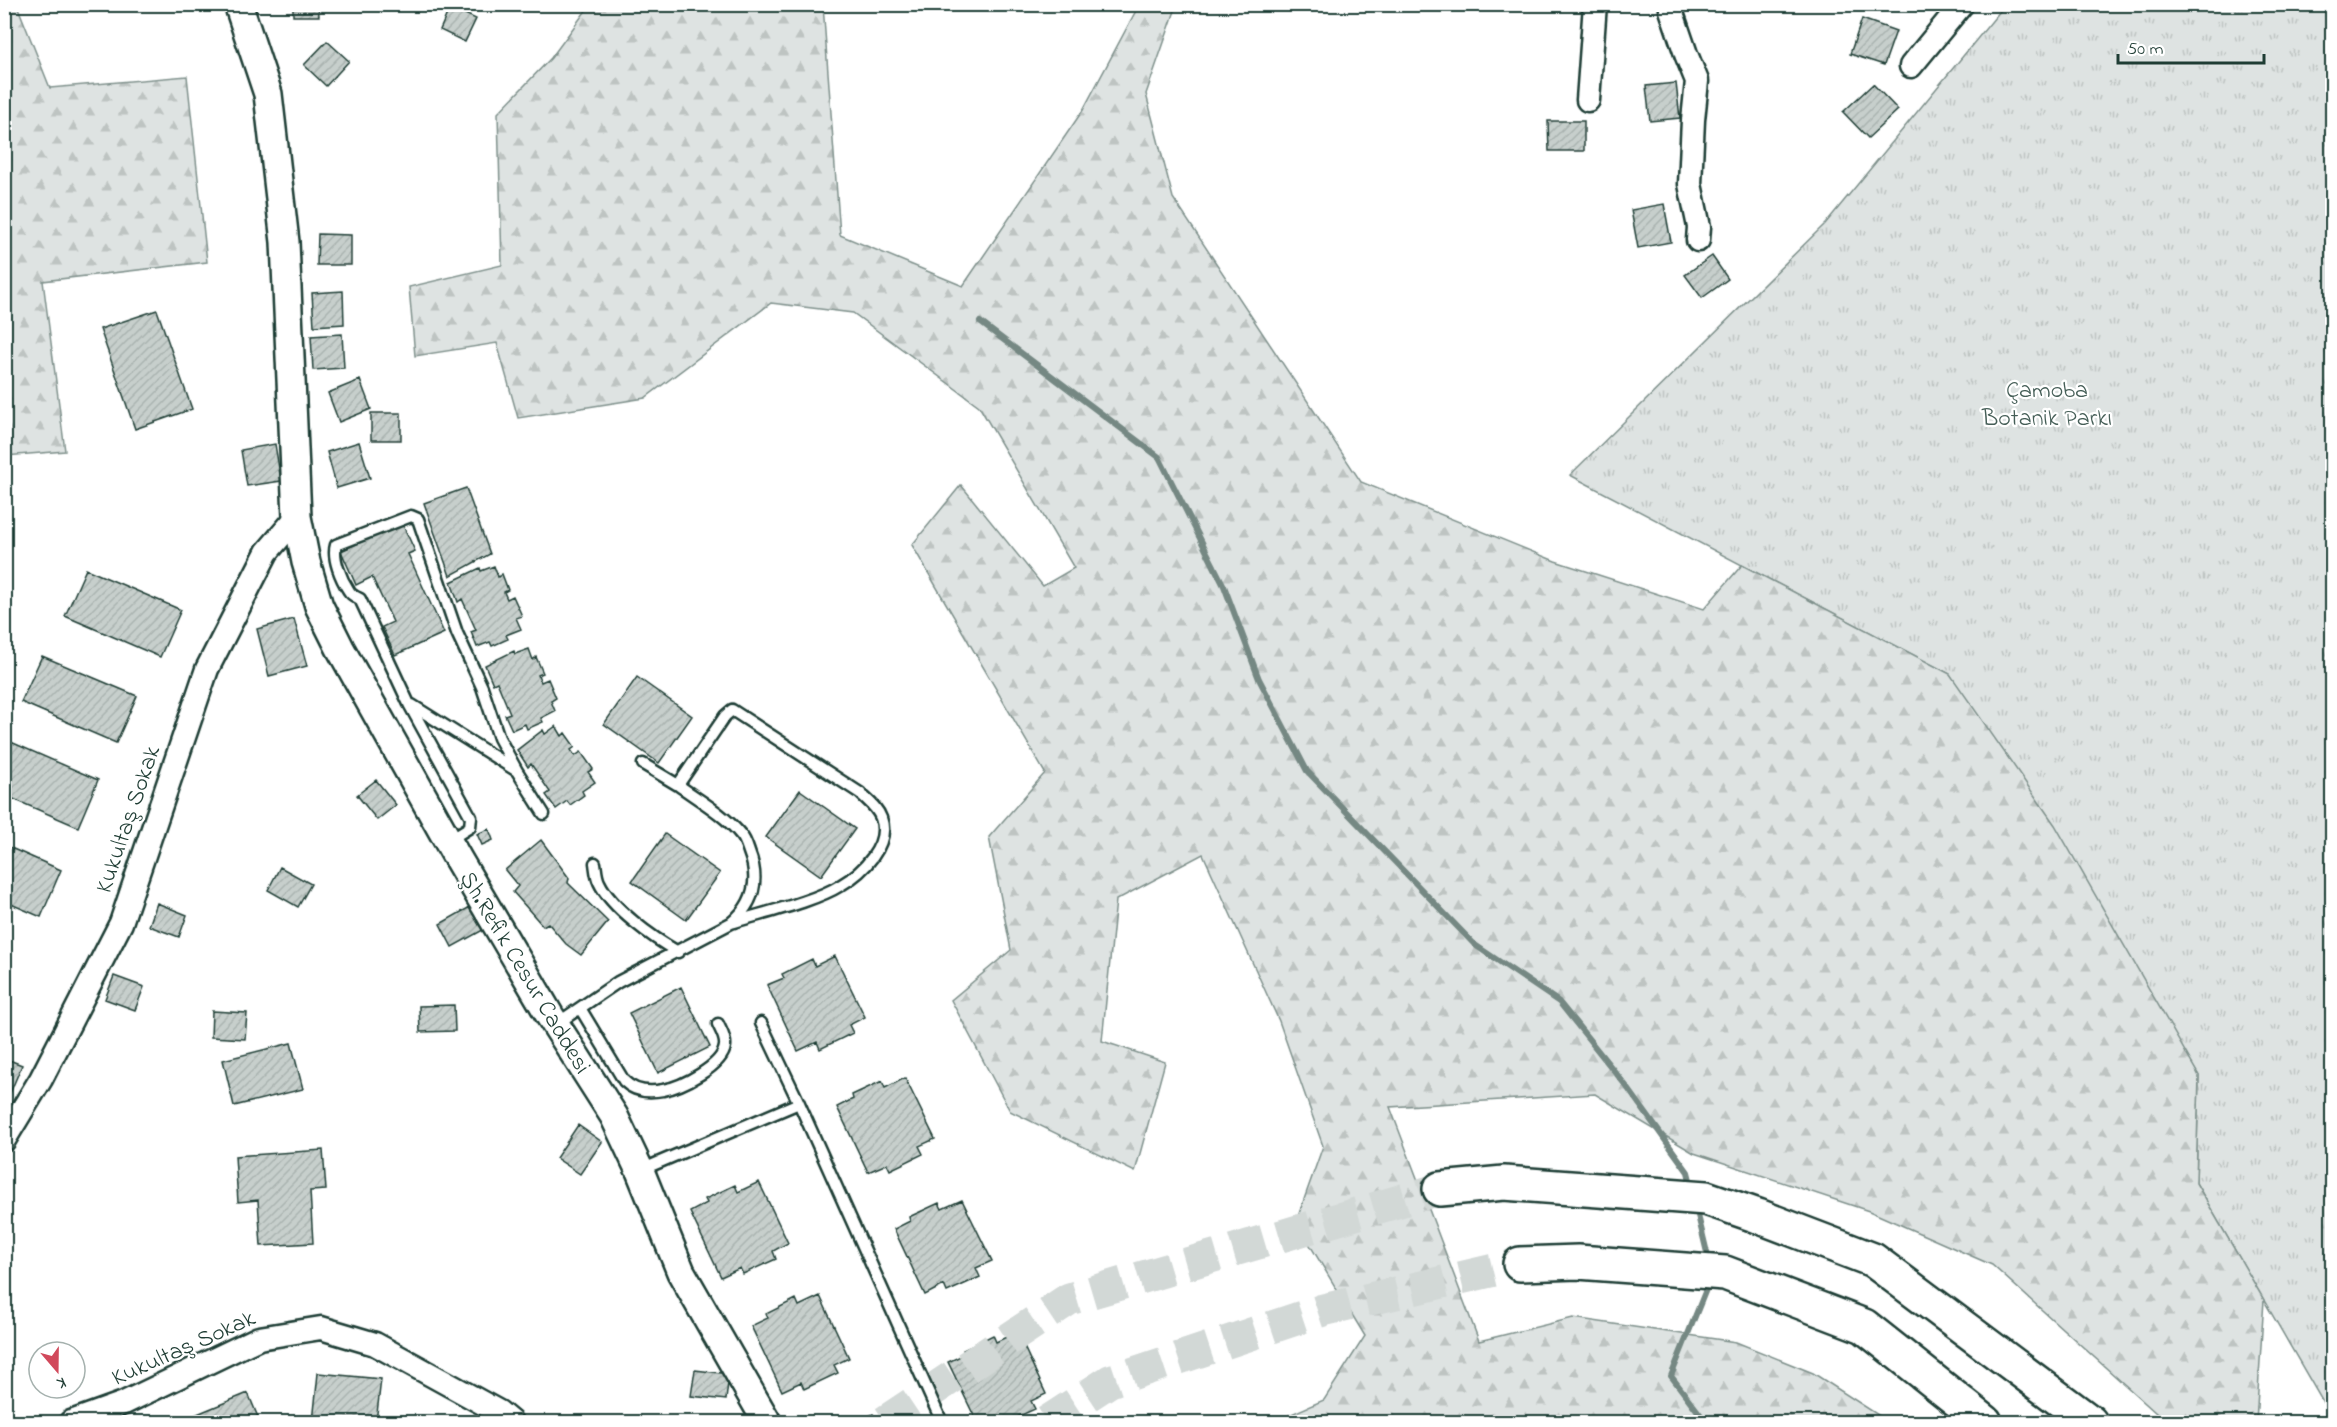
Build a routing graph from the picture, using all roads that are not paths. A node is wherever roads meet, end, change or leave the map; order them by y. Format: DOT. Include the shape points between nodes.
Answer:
graph roads {
  1 [pos="238,4"];
  2 [pos="1595,4"];
  3 [pos="1671,4"];
  4 [pos="1962,4"];
  5 [pos="1911,66"];
  6 [pos="1588,100"];
  7 [pos="1698,240"];
  8 [pos="297,517"];
  9 [pos="409,704"];
  10 [pos="643,764"];
  11 [pos="517,771"];
  12 [pos="678,785"];
  13 [pos="544,814"];
  14 [pos="448,840"];
  15 [pos="595,863"];
  16 [pos="731,924"];
  17 [pos="678,951"];
  18 [pos="580,1008"];
  19 [pos="760,1023"];
  20 [pos="718,1024"];
  21 [pos="555,1025"];
  22 [pos="799,1103"];
  23 [pos="4,1140"];
  24 [pos="640,1171"];
  25 [pos="1440,1189"];
  26 [pos="1520,1264"];
  27 [pos="940,1418"];
  28 [pos="71,1422"];
  29 [pos="511,1422"];
  30 [pos="767,1422"];
  31 [pos="1985,1422"];
  32 [pos="2091,1422"];
  1 -- 8 [label="street, Şh.Refik Cesur Caddesi" via="268,94 285,242"];
  2 -- 6 [label="street"];
  3 -- 7 [label="street" via="1697,81 1690,184"];
  4 -- 5 [label="street"];
  8 -- 14 [label="street, Şh.Refik Cesur Caddesi" via="319,606"];
  8 -- 23 [label="street, Kukultaş Sokak" via="267,552 207,669 121,922 41,1079"];
  9 -- 11 [label="lane"];
  9 -- 11 [label="lane" via="360,599 349,592 334,552 336,545 411,516 418,519 457,633 482,687 499,738"];
  9 -- 14 [label="lane" via="471,817 470,827"];
  10 -- 12 [label="lane"];
  11 -- 13 [label="lane"];
  12 -- 16 [label="lane" via="725,819 742,836 750,855 756,874 752,893 743,913"];
  12 -- 16 [label="lane" via="732,710 860,794 882,819 882,837 876,854 841,885"];
  14 -- 21 [label="street, Şh.Refik Cesur Caddesi"];
  15 -- 17 [label="lane" via="605,892 658,941"];
  16 -- 17 [label="lane"];
  17 -- 18 [label="lane" via="618,982"];
  18 -- 20 [label="lane" via="624,1081 632,1089 646,1091 663,1090 714,1065 725,1045"];
  18 -- 21 [label="lane"];
  19 -- 22 [label="lane"];
  21 -- 24 [label="street, Şh.Refik Cesur Caddesi" via="614,1116"];
  22 -- 24 [label="lane"];
  22 -- 27 [label="lane"];
  24 -- 30 [label="street, Şh.Refik Cesur Caddesi" via="681,1272"];
  25 -- 32 [label="main road" via="1503,1183 1706,1198 1873,1260"];
  26 -- 31 [label="main road" via="1578,1262 1725,1273 1864,1326"];
  28 -- 29 [label="street, Kukultaş Sokak" via="124,1403 259,1338 321,1328 375,1344"];
}
